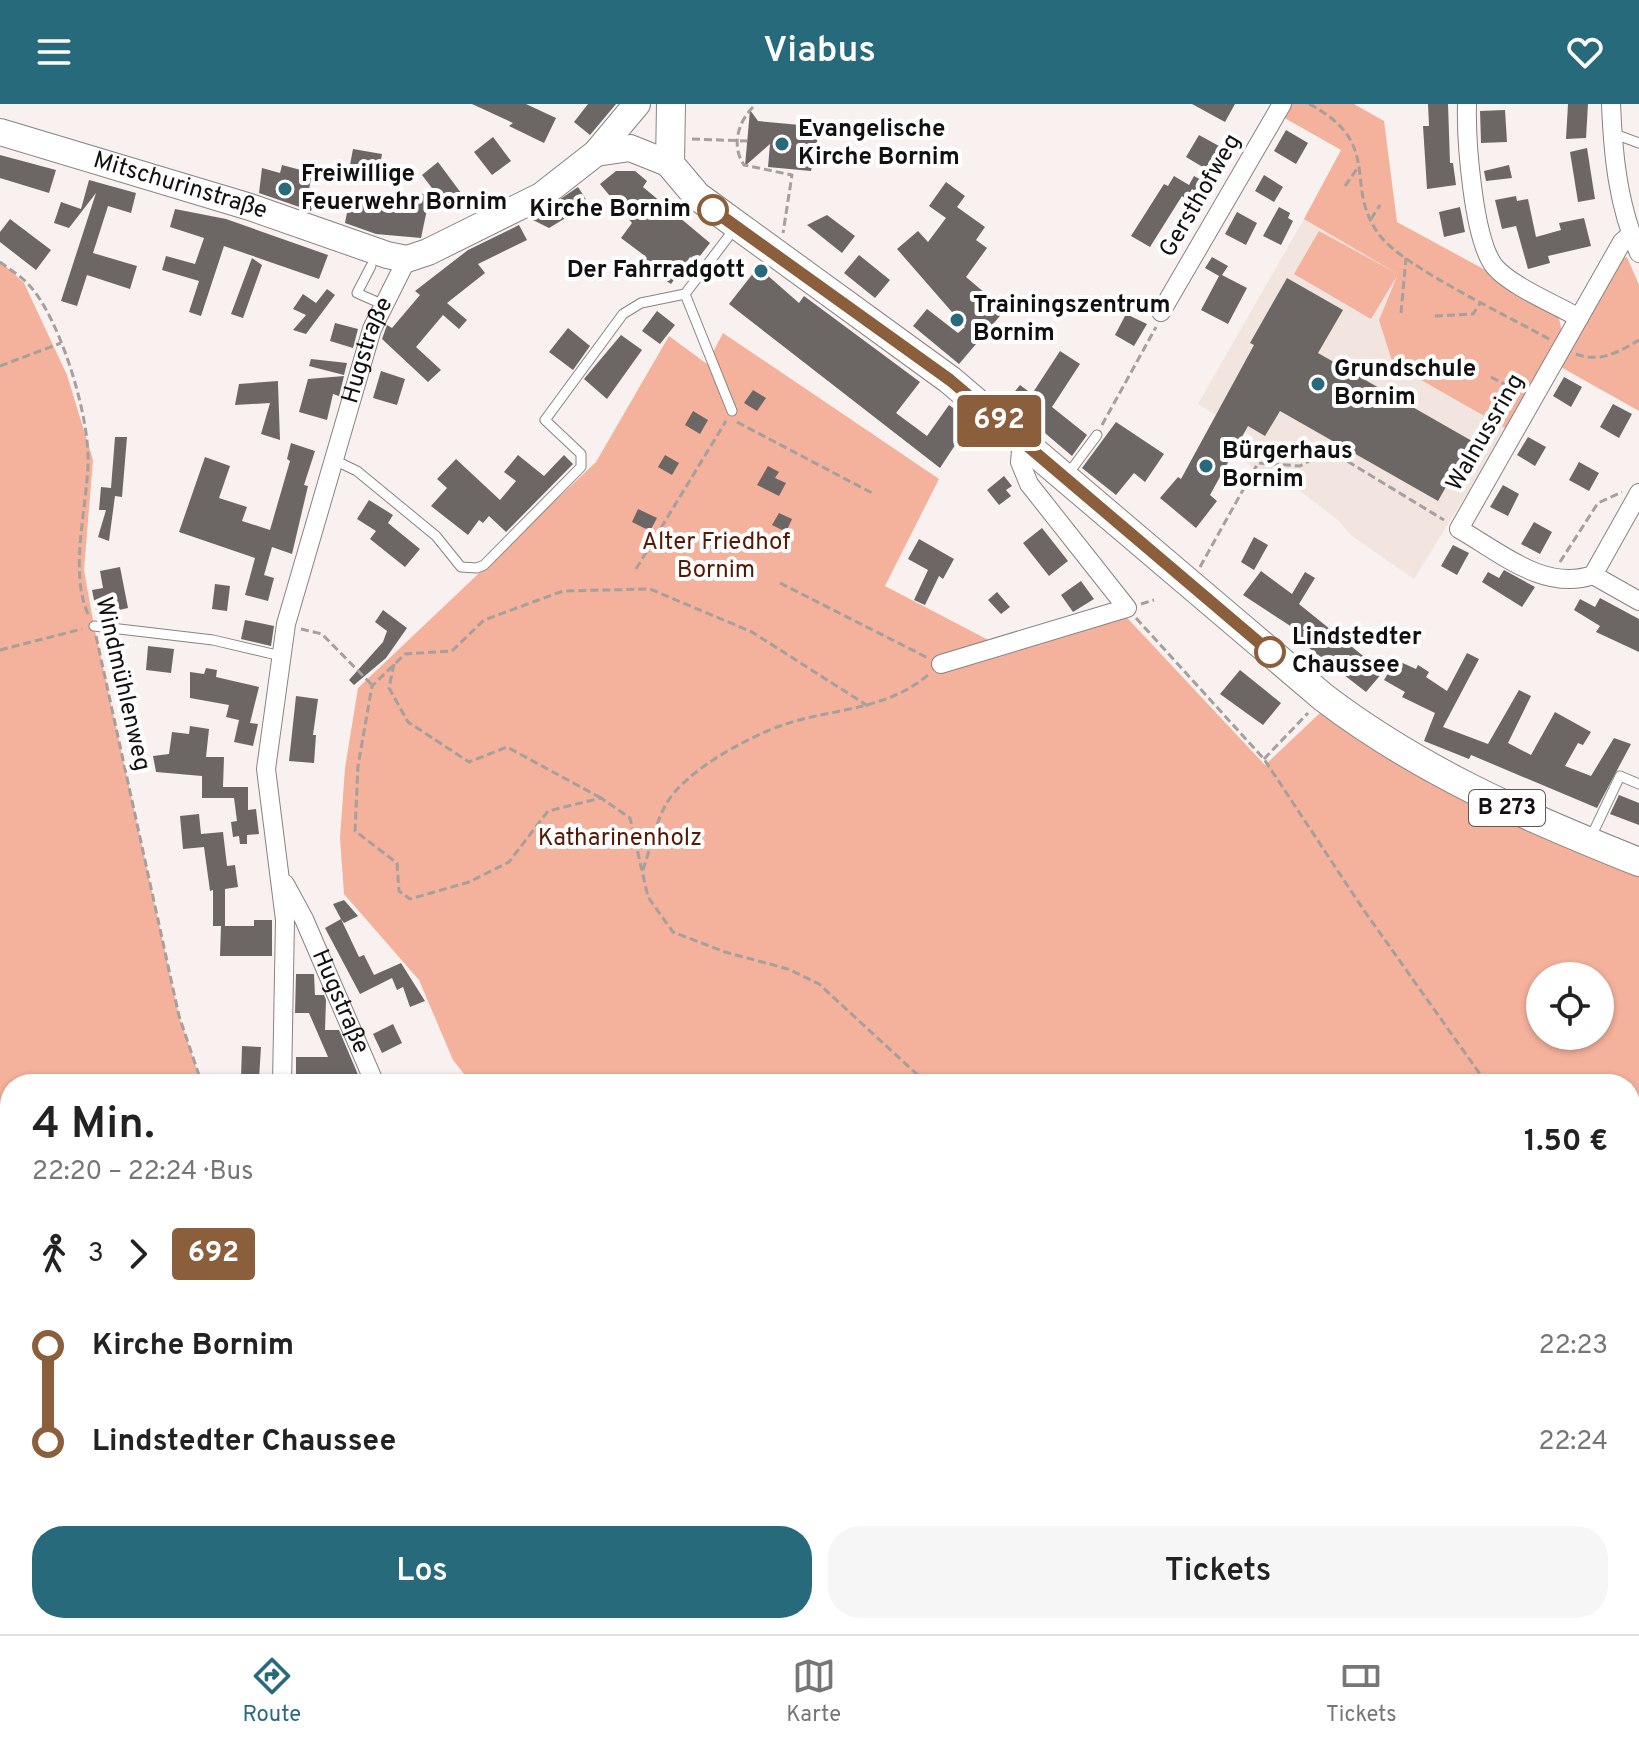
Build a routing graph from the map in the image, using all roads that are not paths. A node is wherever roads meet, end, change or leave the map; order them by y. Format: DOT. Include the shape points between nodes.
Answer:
graph roads {
  1 [pos="637,104"];
  2 [pos="671,104"];
  3 [pos="1282,104"];
  4 [pos="1467,104"];
  5 [pos="1611,104"];
  6 [pos="0,132"];
  7 [pos="1612,133"];
  8 [pos="1639,143"];
  9 [pos="596,153"];
  10 [pos="670,164"];
  11 [pos="736,226"];
  12 [pos="1631,234"];
  13 [pos="1639,253"];
  14 [pos="407,259"];
  15 [pos="371,266"];
  16 [pos="685,294"];
  17 [pos="384,305"];
  18 [pos="1161,312"];
  19 [pos="1579,318"];
  20 [pos="732,411"];
  21 [pos="1097,435"];
  22 [pos="1022,440"];
  23 [pos="334,460"];
  24 [pos="1065,477"];
  25 [pos="1632,492"];
  26 [pos="1593,575"];
  27 [pos="1639,601"];
  28 [pos="94,626"];
  29 [pos="281,656"];
  30 [pos="941,664"];
  31 [pos="1639,784"];
  32 [pos="1588,842"];
  33 [pos="1639,862"];
  34 [pos="281,878"];
  35 [pos="282,1074"];
  36 [pos="371,1074"];
  1 -- 9 [label="main road"];
  2 -- 10 [label="main road"];
  3 -- 18 [label="street, Gersthofweg"];
  4 -- 19 [label="street" via="1473,192 1490,260 1501,272"];
  5 -- 7 [label="street"];
  6 -- 14 [label="main road, Mitschurinstraße"];
  7 -- 8 [label="lane"];
  7 -- 12 [label="street"];
  9 -- 10 [label="main road" via="630,148"];
  9 -- 14 [label="main road" via="541,196"];
  10 -- 11 [label="main road, B 273" via="697,196"];
  11 -- 16 [label="lane"];
  11 -- 22 [label="main road, B 273" via="950,380"];
  12 -- 13 [label="street"];
  12 -- 19 [label="street, Walnussring"];
  14 -- 17 [label="street, Hugstraße"];
  15 -- 17 [label="lane" via="357,293"];
  16 -- 20 [label="lane"];
  16 -- 23 [label="lane" via="641,303 614,323 545,420 581,454 581,467 477,568 461,567 425,527 357,471"];
  17 -- 23 [label="street, Hugstraße" via="372,329"];
  19 -- 26 [label="street, Walnussring" via="1459,529 1542,576 1568,581"];
  21 -- 24 [label="lane"];
  22 -- 24 [label="main road, B 273"];
  22 -- 30 [label="street" via="1020,462 1029,484 1127,608"];
  23 -- 29 [label="street, Hugstraße"];
  24 -- 32 [label="main road, B 273" via="1323,697 1382,740 1502,806"];
  25 -- 26 [label="street"];
  26 -- 27 [label="street"];
  28 -- 29 [label="lane" via="213,640"];
  29 -- 34 [label="street, Hugstraße" via="266,769"];
  31 -- 32 [label="lane" via="1620,776"];
  32 -- 33 [label="main road, B 273"];
  34 -- 35 [label="street, Hugstraße"];
  34 -- 36 [label="street, Hugstraße"];
}
